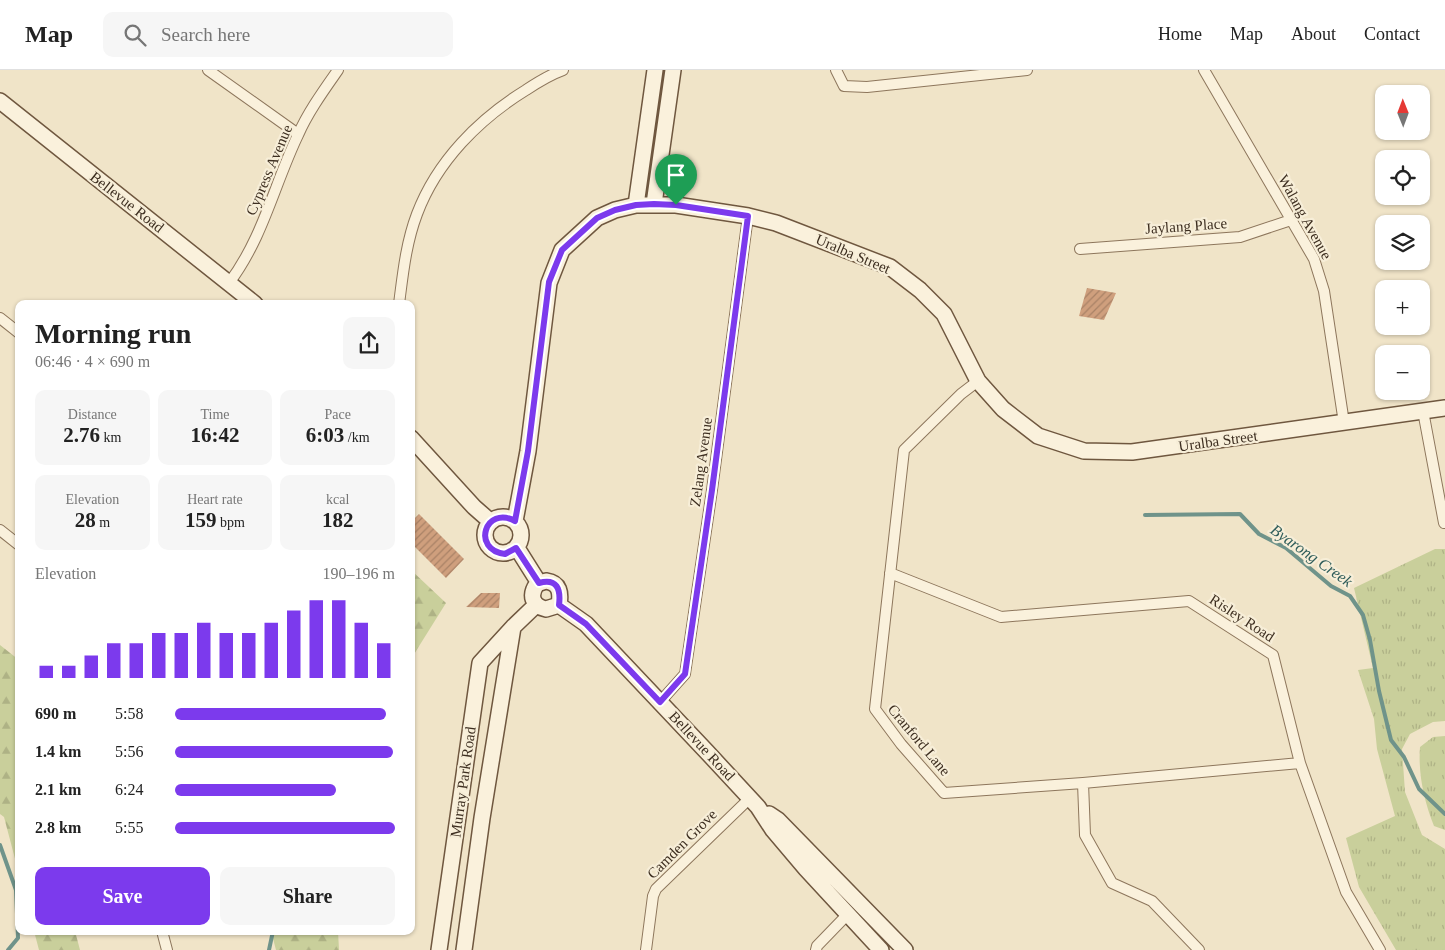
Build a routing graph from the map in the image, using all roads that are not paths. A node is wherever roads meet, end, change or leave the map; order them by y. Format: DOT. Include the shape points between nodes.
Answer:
graph roads {
  1 [pos="208,70"];
  2 [pos="338,70"];
  3 [pos="563,70"];
  4 [pos="655,70"];
  5 [pos="673,70"];
  6 [pos="836,70"];
  7 [pos="1027,70"];
  8 [pos="1204,70"];
  9 [pos="0,101"];
  10 [pos="298,134"];
  11 [pos="654,204"];
  12 [pos="636,205"];
  13 [pos="748,216"];
  14 [pos="1291,220"];
  15 [pos="1080,249"];
  16 [pos="229,283"];
  17 [pos="250,300"];
  18 [pos="399,300"];
  19 [pos="0,318"];
  20 [pos="15,330"];
  21 [pos="978,381"];
  22 [pos="1445,408"];
  23 [pos="1423,411"];
  24 [pos="1344,423"];
  25 [pos="415,442"];
  26 [pos="515,521"];
  27 [pos="491,522"];
  28 [pos="1444,523"];
  29 [pos="0,530"];
  30 [pos="15,542"];
  31 [pos="516,548"];
  32 [pos="890,573"];
  33 [pos="539,583"];
  34 [pos="536,605"];
  35 [pos="559,605"];
  36 [pos="513,627"];
  37 [pos="660,702"];
  38 [pos="1300,763"];
  39 [pos="1083,783"];
  40 [pos="754,802"];
  41 [pos="458,814"];
  42 [pos="482,818"];
  43 [pos="847,915"];
  44 [pos="163,935"];
  45 [pos="167,950"];
  46 [pos="439,950"];
  47 [pos="464,950"];
  48 [pos="646,950"];
  49 [pos="816,950"];
  50 [pos="881,950"];
  51 [pos="905,950"];
  52 [pos="1198,950"];
  53 [pos="1380,950"];
  1 -- 10 [label="street"];
  2 -- 10 [label="street, Cypress Avenue"];
  3 -- 18 [label="street" via="515,96 487,117 440,171 411,232"];
  4 -- 12 [label="street"];
  5 -- 11 [label="street"];
  6 -- 7 [label="street" via="844,86 866,86"];
  8 -- 14 [label="street, Walang Avenue"];
  9 -- 16 [label="street, Bellevue Road"];
  10 -- 16 [label="street, Cypress Avenue" via="257,238 244,264"];
  11 -- 12 [label="street, Uralba Street"];
  11 -- 13 [label="street, Uralba Street"];
  12 -- 26 [label="street, Uralba Street" via="597,218 562,250 549,282 528,451"];
  13 -- 21 [label="street, Uralba Street" via="776,223 890,268 920,290 944,314"];
  13 -- 37 [label="street, Zelang Avenue" via="685,674"];
  14 -- 15 [label="street, Jaylang Place" via="1240,237"];
  14 -- 24 [label="street, Walang Avenue" via="1314,259 1324,291"];
  16 -- 17 [label="street, Bellevue Road"];
  19 -- 20 [label="street"];
  21 -- 24 [label="street, Uralba Street" via="1003,409 1038,436 1084,452 1132,452"];
  21 -- 32 [label="street, Cranford Lane" via="904,450"];
  22 -- 23 [label="street, Uralba Street"];
  23 -- 24 [label="street, Uralba Street"];
  23 -- 28 [label="street"];
  25 -- 27 [label="street" via="474,508"];
  26 -- 27 [label="street" via="503,517"];
  26 -- 31 [label="street" via="522,537"];
  27 -- 31 [label="street" via="487,527 486,540 493,550 505,554"];
  29 -- 30 [label="street"];
  31 -- 33 [label="street"];
  32 -- 38 [label="street, Risley Road" via="1001,617 1189,601 1273,655"];
  32 -- 39 [label="street, Cranford Lane" via="875,709 944,793"];
  33 -- 34 [label="street" via="532,593"];
  33 -- 35 [label="street" via="546,581 559,589"];
  34 -- 35 [label="street" via="546,609"];
  34 -- 36 [label="street, Murray Park Road"];
  35 -- 37 [label="street, Bellevue Road" via="586,624"];
  36 -- 41 [label="street, Murray Park Road" via="480,663"];
  36 -- 42 [label="street, Murray Park Road"];
  37 -- 40 [label="street, Bellevue Road"];
  38 -- 39 [label="street, Cranford Lane"];
  38 -- 53 [label="street, Risley Road" via="1346,892"];
  39 -- 52 [label="street" via="1085,835 1112,884 1152,901"];
  40 -- 43 [label="street, Bellevue Road" via="773,830"];
  40 -- 48 [label="street, Camden Grove" via="656,889"];
  40 -- 51 [label="street, Bellevue Road" via="778,820"];
  41 -- 42 [label="street"];
  41 -- 46 [label="street, Murray Park Road"];
  42 -- 47 [label="street, Murray Park Road"];
  43 -- 49 [label="street"];
  43 -- 50 [label="street, Bellevue Road"];
  44 -- 45 [label="street"];
}
